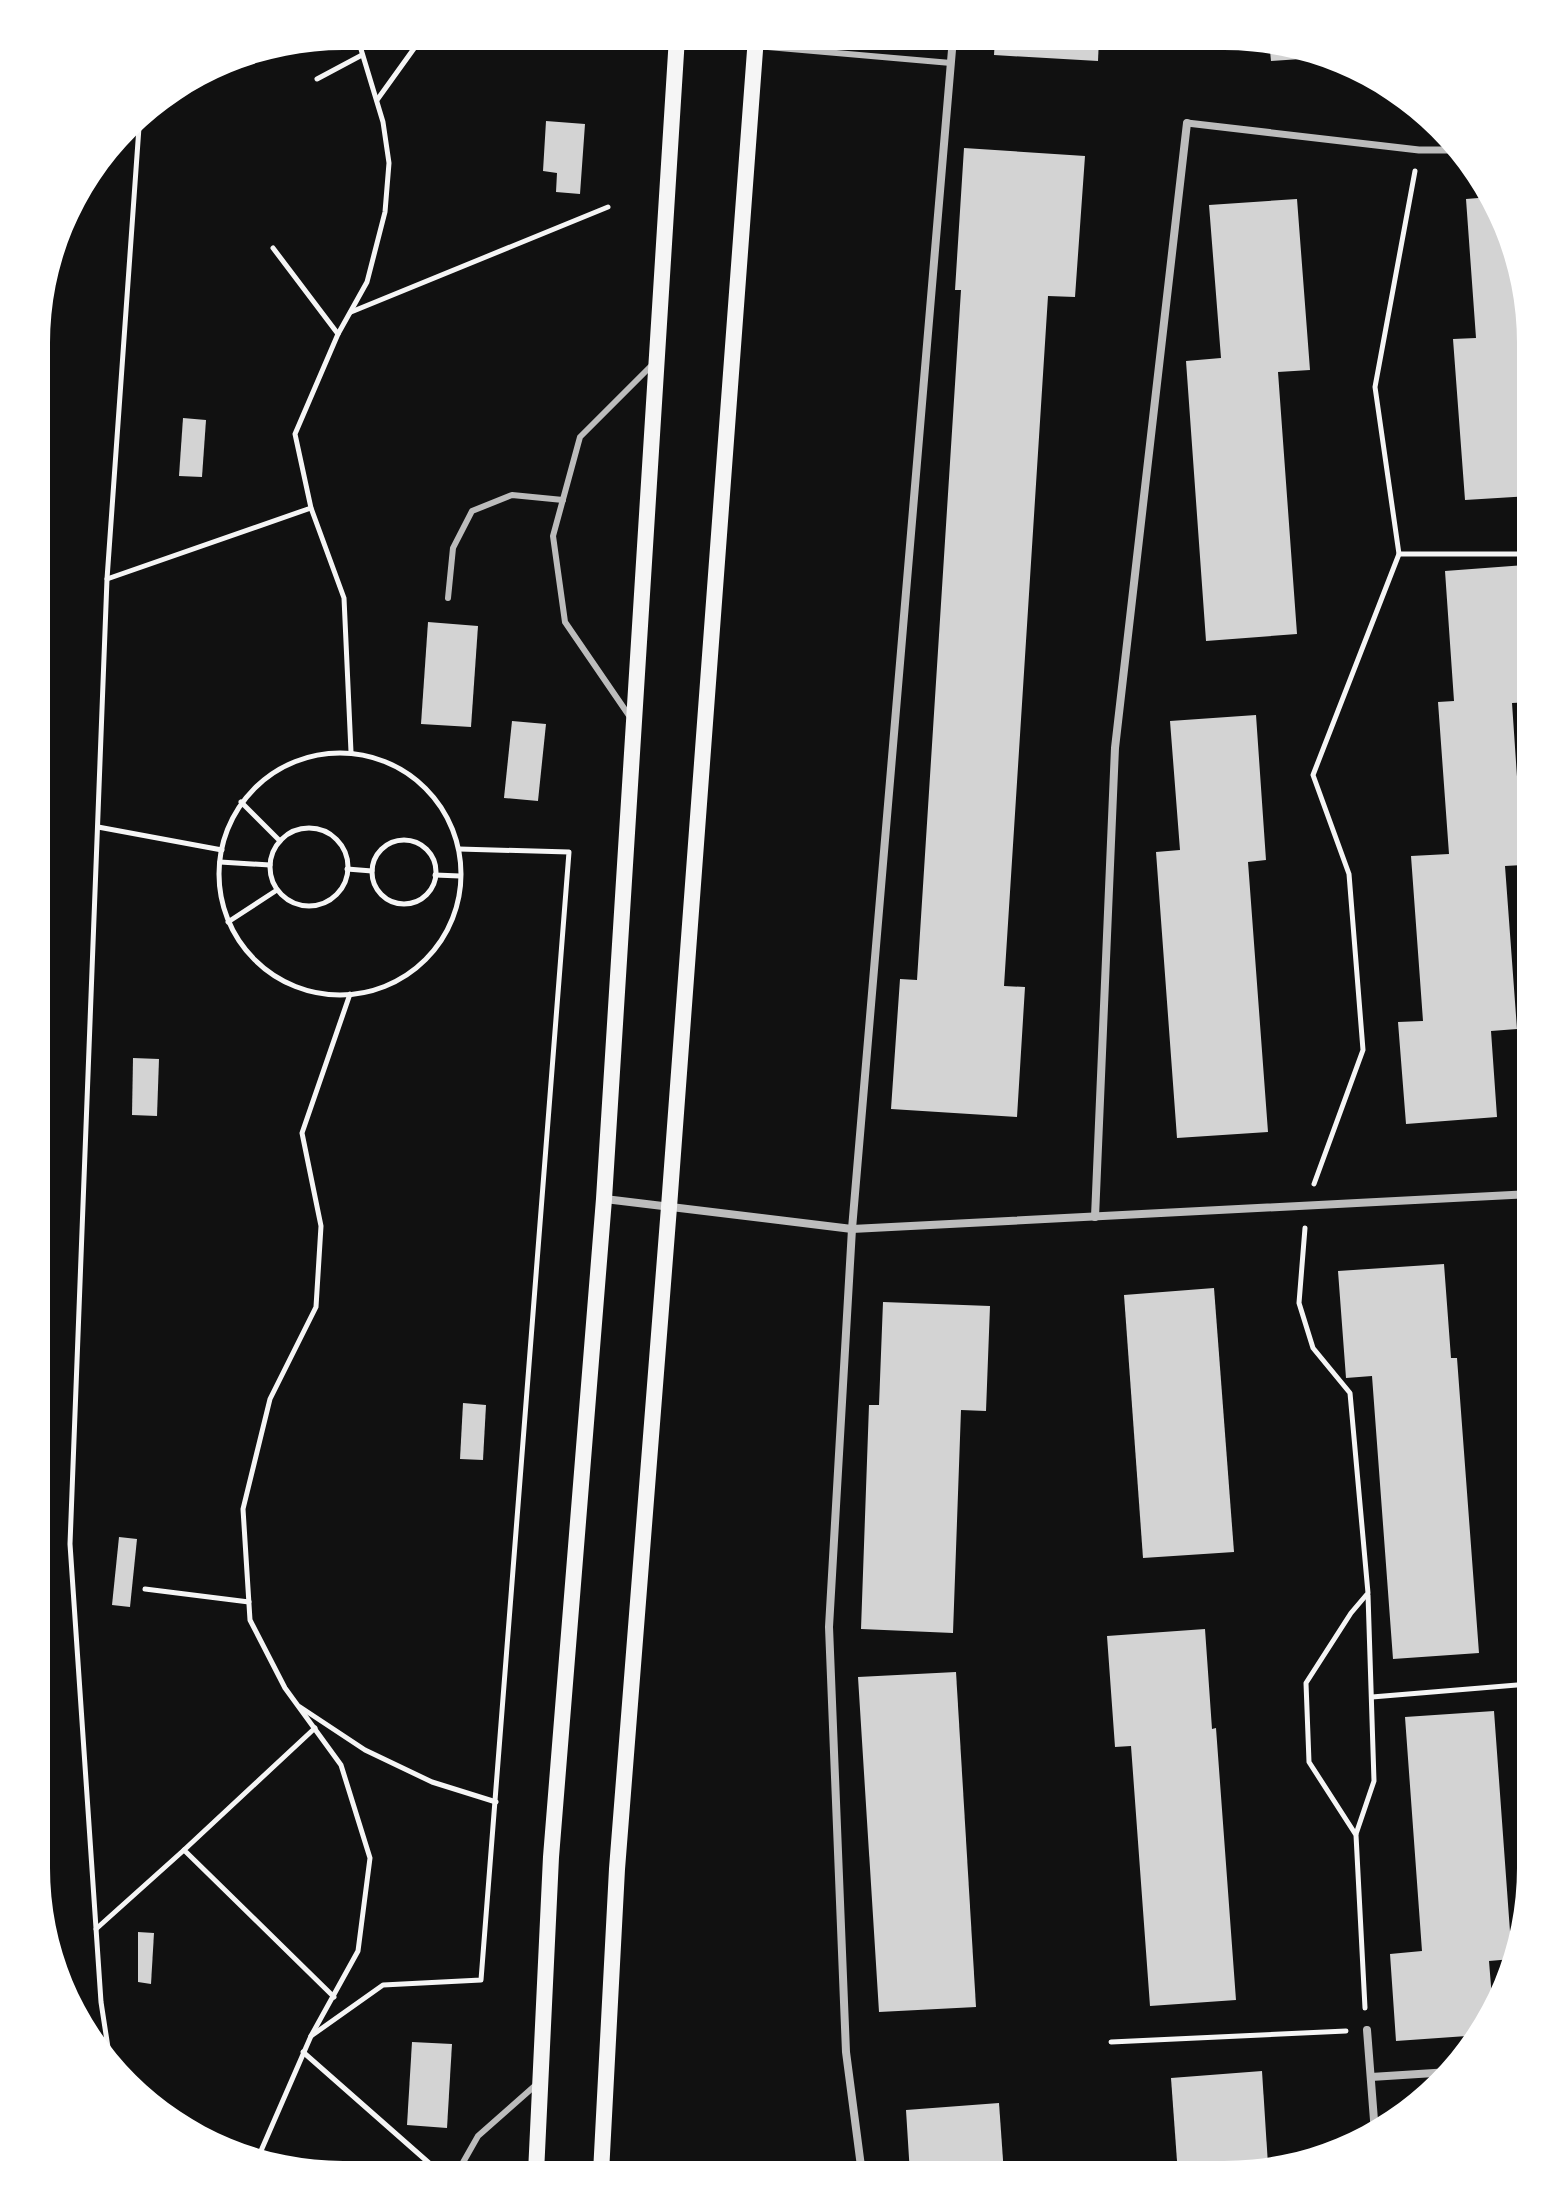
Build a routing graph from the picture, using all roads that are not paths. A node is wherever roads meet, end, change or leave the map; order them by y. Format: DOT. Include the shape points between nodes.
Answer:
graph roads {
  1 [pos="676,50"];
  2 [pos="754,50"];
  3 [pos="830,50"];
  4 [pos="952,50"];
  5 [pos="951,63"];
  6 [pos="1187,123"];
  7 [pos="1444,150"];
  8 [pos="656,361"];
  9 [pos="563,500"];
  10 [pos="448,598"];
  11 [pos="634,723"];
  12 [pos="1517,1195"];
  13 [pos="604,1199"];
  14 [pos="669,1207"];
  15 [pos="1095,1217"];
  16 [pos="852,1229"];
  17 [pos="1367,2030"];
  18 [pos="1433,2073"];
  19 [pos="1371,2077"];
  20 [pos="541,2081"];
  21 [pos="1374,2120"];
  22 [pos="464,2161"];
  23 [pos="537,2161"];
  24 [pos="602,2161"];
  25 [pos="860,2161"];
  1 -- 8 [label="main road"];
  2 -- 14 [label="main road"];
  3 -- 5 [label="lane"];
  4 -- 5 [label="street"];
  5 -- 16 [label="street"];
  6 -- 7 [label="street"];
  6 -- 15 [label="street" via="1115,748"];
  8 -- 9 [label="lane" via="580,437"];
  8 -- 11 [label="main road"];
  9 -- 10 [label="lane" via="512,495 472,511 453,548"];
  9 -- 11 [label="lane" via="553,536 565,622"];
  11 -- 13 [label="main road"];
  12 -- 15 [label="street"];
  13 -- 14 [label="street"];
  13 -- 20 [label="main road" via="551,1857"];
  14 -- 16 [label="street"];
  14 -- 24 [label="main road" via="617,1869"];
  15 -- 16 [label="street"];
  16 -- 25 [label="street" via="829,1627 846,2052"];
  17 -- 19 [label="street"];
  18 -- 19 [label="street"];
  19 -- 21 [label="street"];
  20 -- 22 [label="lane" via="478,2136"];
  20 -- 23 [label="main road"];
}
